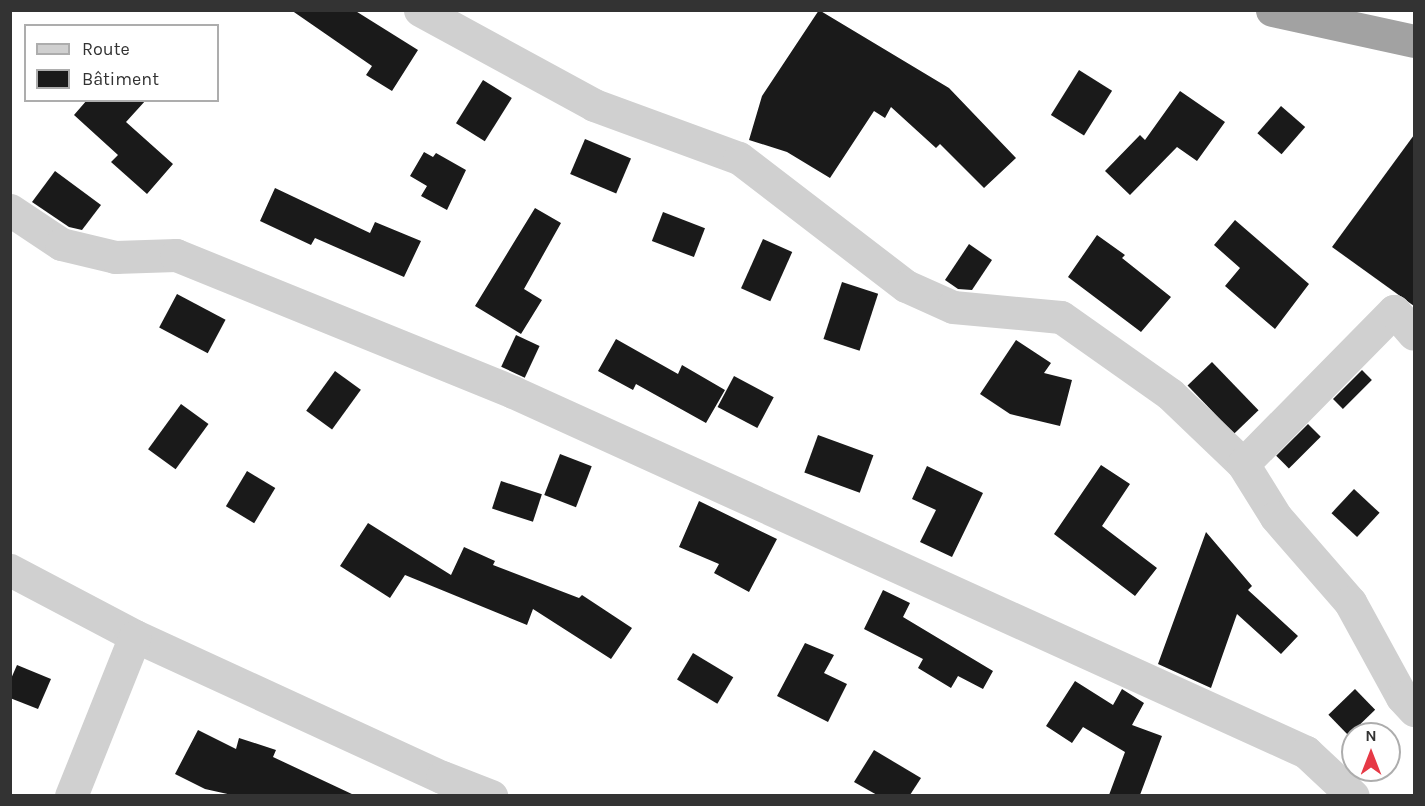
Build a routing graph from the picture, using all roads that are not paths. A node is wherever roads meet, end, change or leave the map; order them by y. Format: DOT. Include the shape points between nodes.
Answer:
graph roads {
  1 [pos="420,10"];
  2 [pos="1272,10"];
  3 [pos="1414,41"];
  4 [pos="10,210"];
  5 [pos="1414,334"];
  6 [pos="1243,464"];
  7 [pos="10,570"];
  8 [pos="135,636"];
  9 [pos="1414,711"];
  10 [pos="438,786"];
  11 [pos="71,795"];
  12 [pos="491,795"];
  13 [pos="1353,795"];
  1 -- 6 [label="street" via="594,105 739,158 906,286 953,307 1061,317 1170,394"];
  2 -- 3 [label="highway"];
  4 -- 13 [label="street" via="62,244 115,256 176,255 513,392 1306,752"];
  5 -- 6 [label="street" via="1394,311"];
  6 -- 9 [label="street" via="1276,517 1350,602 1402,697"];
  7 -- 8 [label="street"];
  8 -- 10 [label="street"];
  8 -- 11 [label="street"];
  10 -- 12 [label="street"];
}
